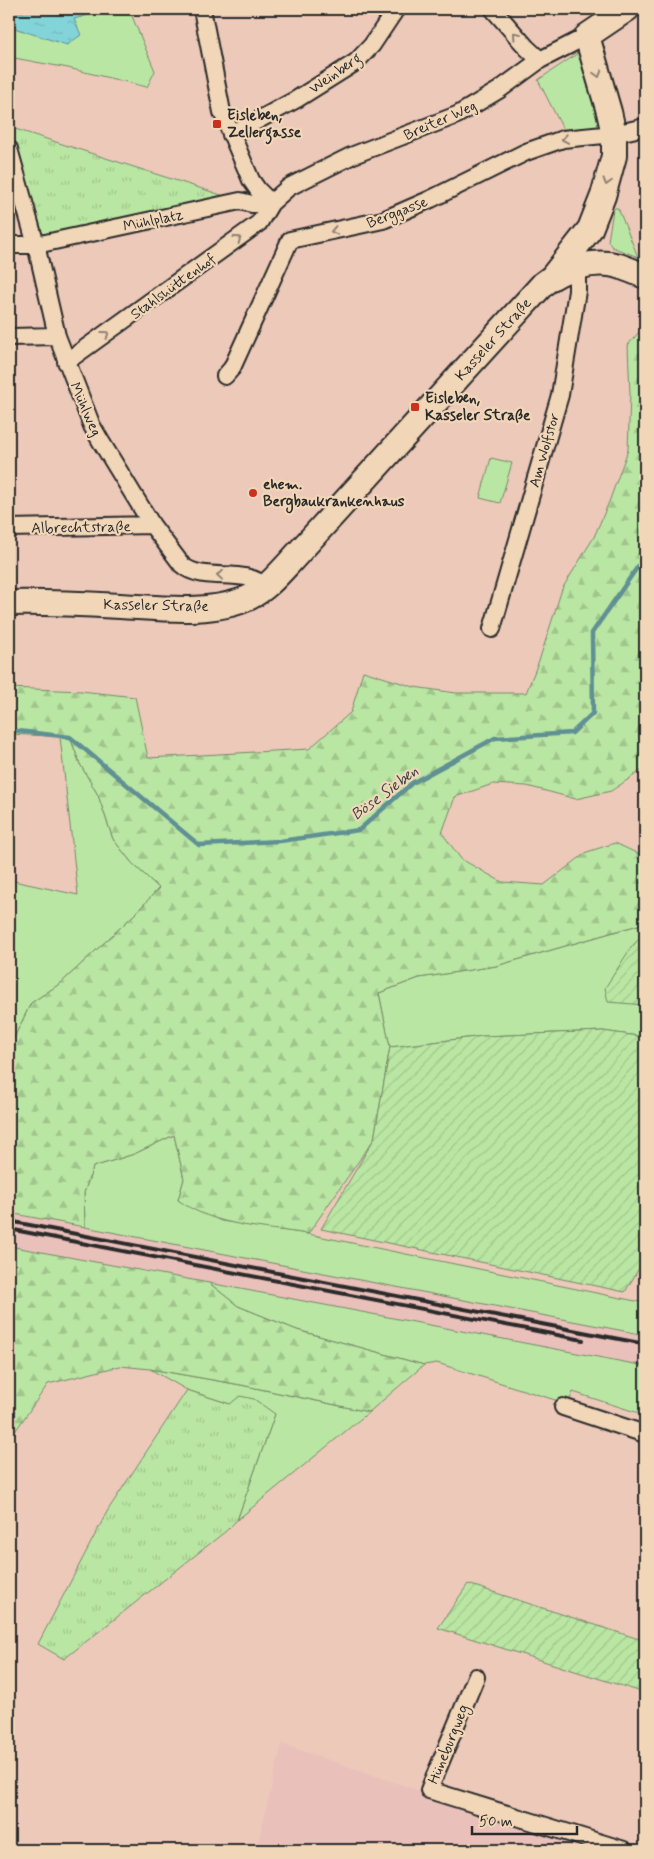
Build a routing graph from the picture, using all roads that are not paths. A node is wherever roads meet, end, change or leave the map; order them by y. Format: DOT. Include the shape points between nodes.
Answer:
graph roads {
  1 [pos="202,9"];
  2 [pos="396,9"];
  3 [pos="493,9"];
  4 [pos="627,9"];
  5 [pos="587,36"];
  6 [pos="540,60"];
  7 [pos="645,127"];
  8 [pos="614,134"];
  9 [pos="231,135"];
  10 [pos="9,148"];
  11 [pos="272,203"];
  12 [pos="590,228"];
  13 [pos="9,245"];
  14 [pos="36,245"];
  15 [pos="587,266"];
  16 [pos="553,276"];
  17 [pos="645,276"];
  18 [pos="57,336"];
  19 [pos="9,337"];
  20 [pos="66,362"];
  21 [pos="225,376"];
  22 [pos="152,525"];
  23 [pos="9,528"];
  24 [pos="265,587"];
  25 [pos="9,603"];
  26 [pos="492,629"];
  27 [pos="563,1407"];
  28 [pos="645,1434"];
  29 [pos="476,1677"];
  30 [pos="624,1850"];
  1 -- 9 [label="street" via="222,112"];
  2 -- 9 [label="street, Weinberg" via="356,62 298,99"];
  6 -- 3 [label="street, one-way"];
  4 -- 5 [label="main road, Breiter Weg"];
  5 -- 6 [label="street, Breiter Weg"];
  5 -- 8 [label="main road, Kasseler Straße, one-way"];
  6 -- 11 [label="street, Breiter Weg" via="457,115 352,156 289,187"];
  7 -- 8 [label="street, Berggasse"];
  8 -- 12 [label="main road, Kasseler Straße, one-way" via="614,156 608,180"];
  8 -- 21 [label="street, Berggasse, one-way" via="563,139 526,152 383,220 290,240 232,368"];
  9 -- 11 [label="street" via="251,180"];
  10 -- 14 [label="street, Mühlweg"];
  11 -- 14 [label="street, Mühlplatz" via="240,202"];
  20 -- 11 [label="street, Stahlshüttenhof, one-way" via="259,223"];
  12 -- 15 [label="main road, Kasseler Straße"];
  12 -- 16 [label="main road, Kasseler Straße"];
  13 -- 14 [label="street, Mühlplatz"];
  14 -- 18 [label="street, Mühlweg"];
  15 -- 16 [label="main road, Kasseler Straße"];
  15 -- 17 [label="main road" via="618,266"];
  15 -- 26 [label="street, Am Wolfstor" via="577,291 560,395"];
  16 -- 24 [label="main road, Kasseler Straße"];
  18 -- 19 [label="street"];
  18 -- 20 [label="street, Mühlweg"];
  20 -- 22 [label="street, Mühlweg" via="92,426"];
  22 -- 23 [label="street, Albrechtstraße"];
  24 -- 22 [label="street, Mühlweg, one-way" via="256,579 203,573 185,567"];
  24 -- 25 [label="main road, Kasseler Straße" via="241,601 201,607"];
  27 -- 28 [label="street"];
  29 -- 30 [label="street, Hüneburgweg" via="429,1790"];
}
